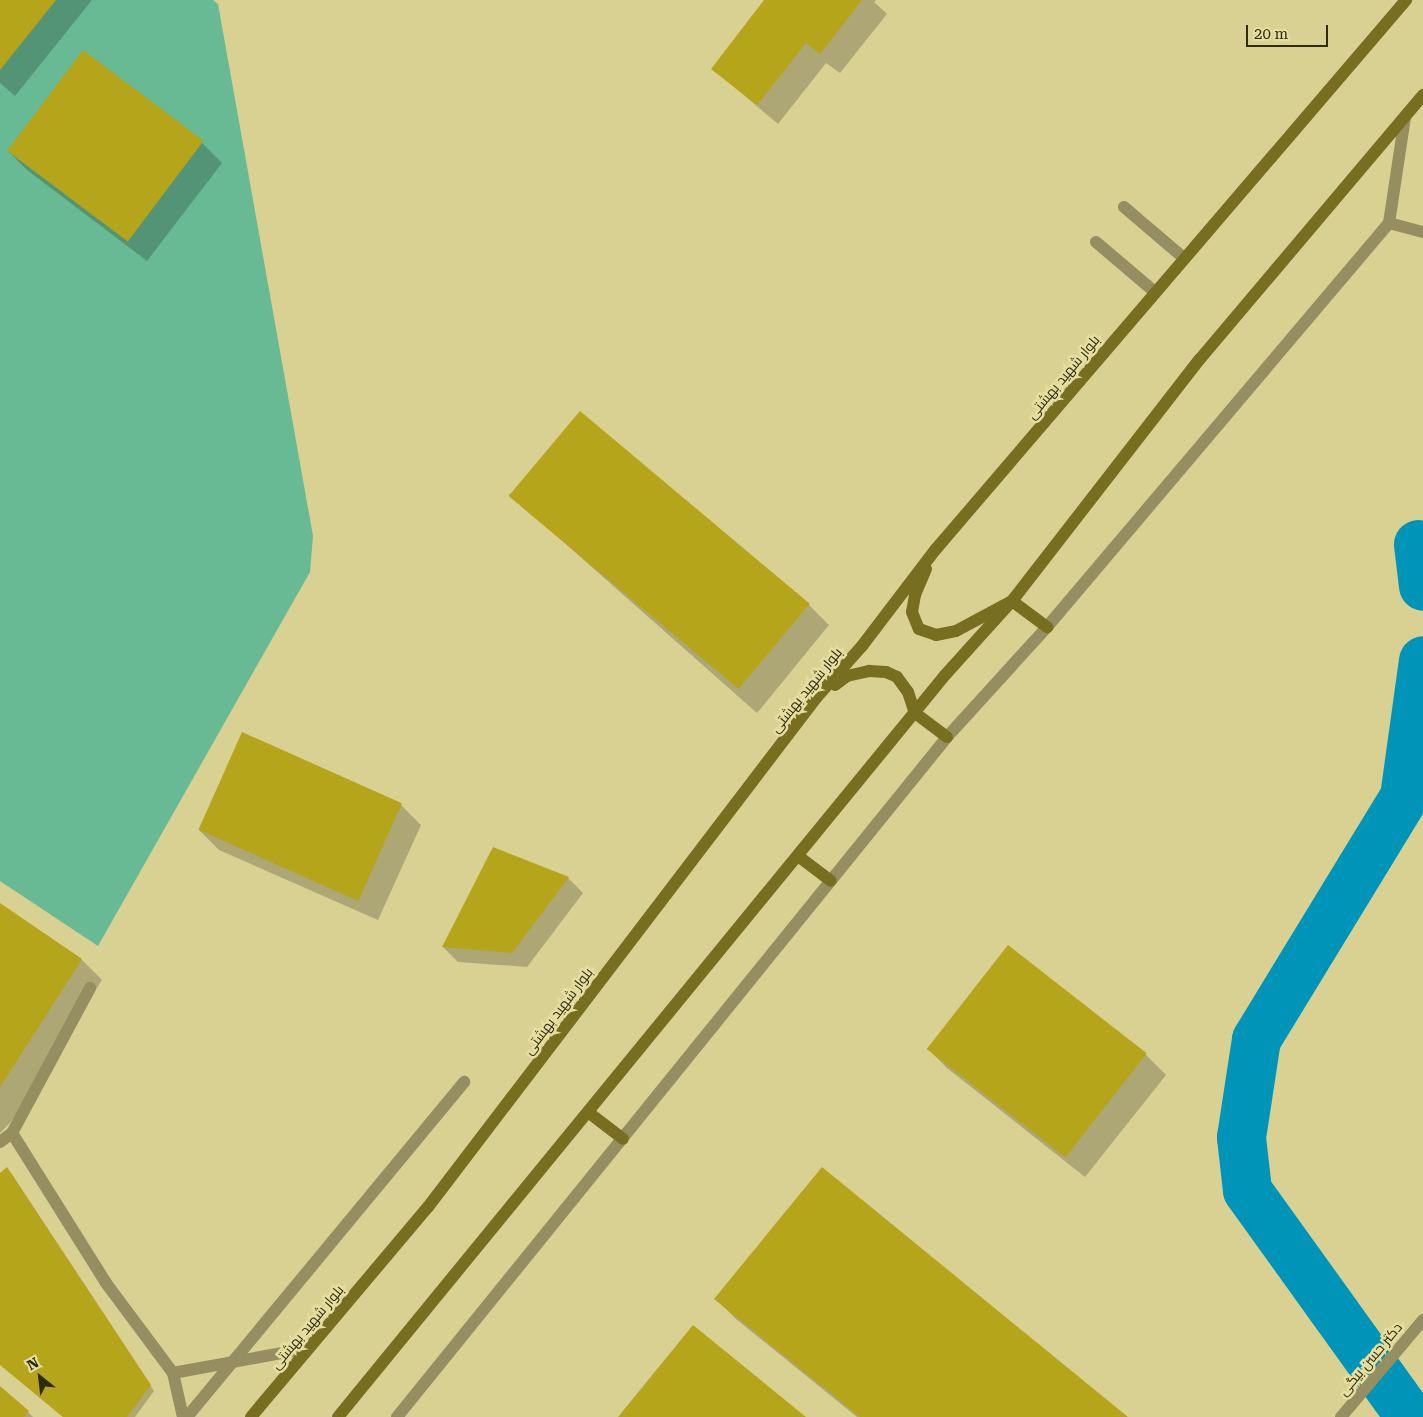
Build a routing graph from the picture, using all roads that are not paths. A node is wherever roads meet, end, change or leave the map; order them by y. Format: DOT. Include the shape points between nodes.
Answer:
graph roads {
  1 [pos="1406,0"];
  2 [pos="1423,95"];
  3 [pos="1405,117"];
  4 [pos="1124,207"];
  5 [pos="1389,223"];
  6 [pos="1423,232"];
  7 [pos="1096,242"];
  8 [pos="1184,258"];
  9 [pos="1155,292"];
  10 [pos="936,549"];
  11 [pos="1012,601"];
  12 [pos="1047,627"];
  13 [pos="816,698"];
  14 [pos="915,713"];
  15 [pos="947,738"];
  16 [pos="798,856"];
  17 [pos="831,882"];
  18 [pos="90,988"];
  19 [pos="464,1082"];
  20 [pos="588,1112"];
  21 [pos="12,1133"];
  22 [pos="623,1138"];
  23 [pos="0,1142"];
  24 [pos="1423,1320"];
  25 [pos="309,1348"];
  26 [pos="231,1364"];
  27 [pos="173,1373"];
  28 [pos="183,1417"];
  29 [pos="187,1417"];
  30 [pos="251,1417"];
  31 [pos="338,1417"];
  32 [pos="397,1417"];
  33 [pos="1341,1417"];
  1 -- 8 [label="main road, بلوار شهید بهشتی"];
  2 -- 3 [label="main road"];
  3 -- 5 [label="street"];
  3 -- 11 [label="main road" via="1200,359"];
  4 -- 8 [label="street"];
  5 -- 6 [label="street"];
  5 -- 12 [label="street"];
  7 -- 9 [label="street"];
  8 -- 9 [label="main road, بلوار شهید بهشتی"];
  9 -- 10 [label="main road, بلوار شهید بهشتی"];
  10 -- 11 [label="main road" via="915,594 912,612 919,629 936,635 956,631"];
  10 -- 13 [label="main road, بلوار شهید بهشتی" via="862,646"];
  11 -- 12 [label="main road"];
  11 -- 14 [label="main road"];
  12 -- 15 [label="street"];
  13 -- 14 [label="main road" via="847,676 869,671 886,672 897,678 908,692"];
  13 -- 25 [label="main road, بلوار شهید بهشتی" via="428,1207"];
  14 -- 15 [label="main road"];
  14 -- 16 [label="main road"];
  15 -- 17 [label="street"];
  16 -- 17 [label="main road"];
  16 -- 20 [label="main road"];
  17 -- 22 [label="street"];
  18 -- 21 [label="street"];
  19 -- 26 [label="street"];
  20 -- 22 [label="main road"];
  20 -- 31 [label="main road"];
  21 -- 23 [label="street"];
  21 -- 27 [label="street" via="106,1283"];
  22 -- 32 [label="street"];
  24 -- 33 [label="street, دکتر حسن بیگی"];
  25 -- 26 [label="street"];
  25 -- 30 [label="main road, بلوار شهید بهشتی"];
  26 -- 27 [label="street"];
  26 -- 29 [label="street"];
  27 -- 28 [label="street"];
}
